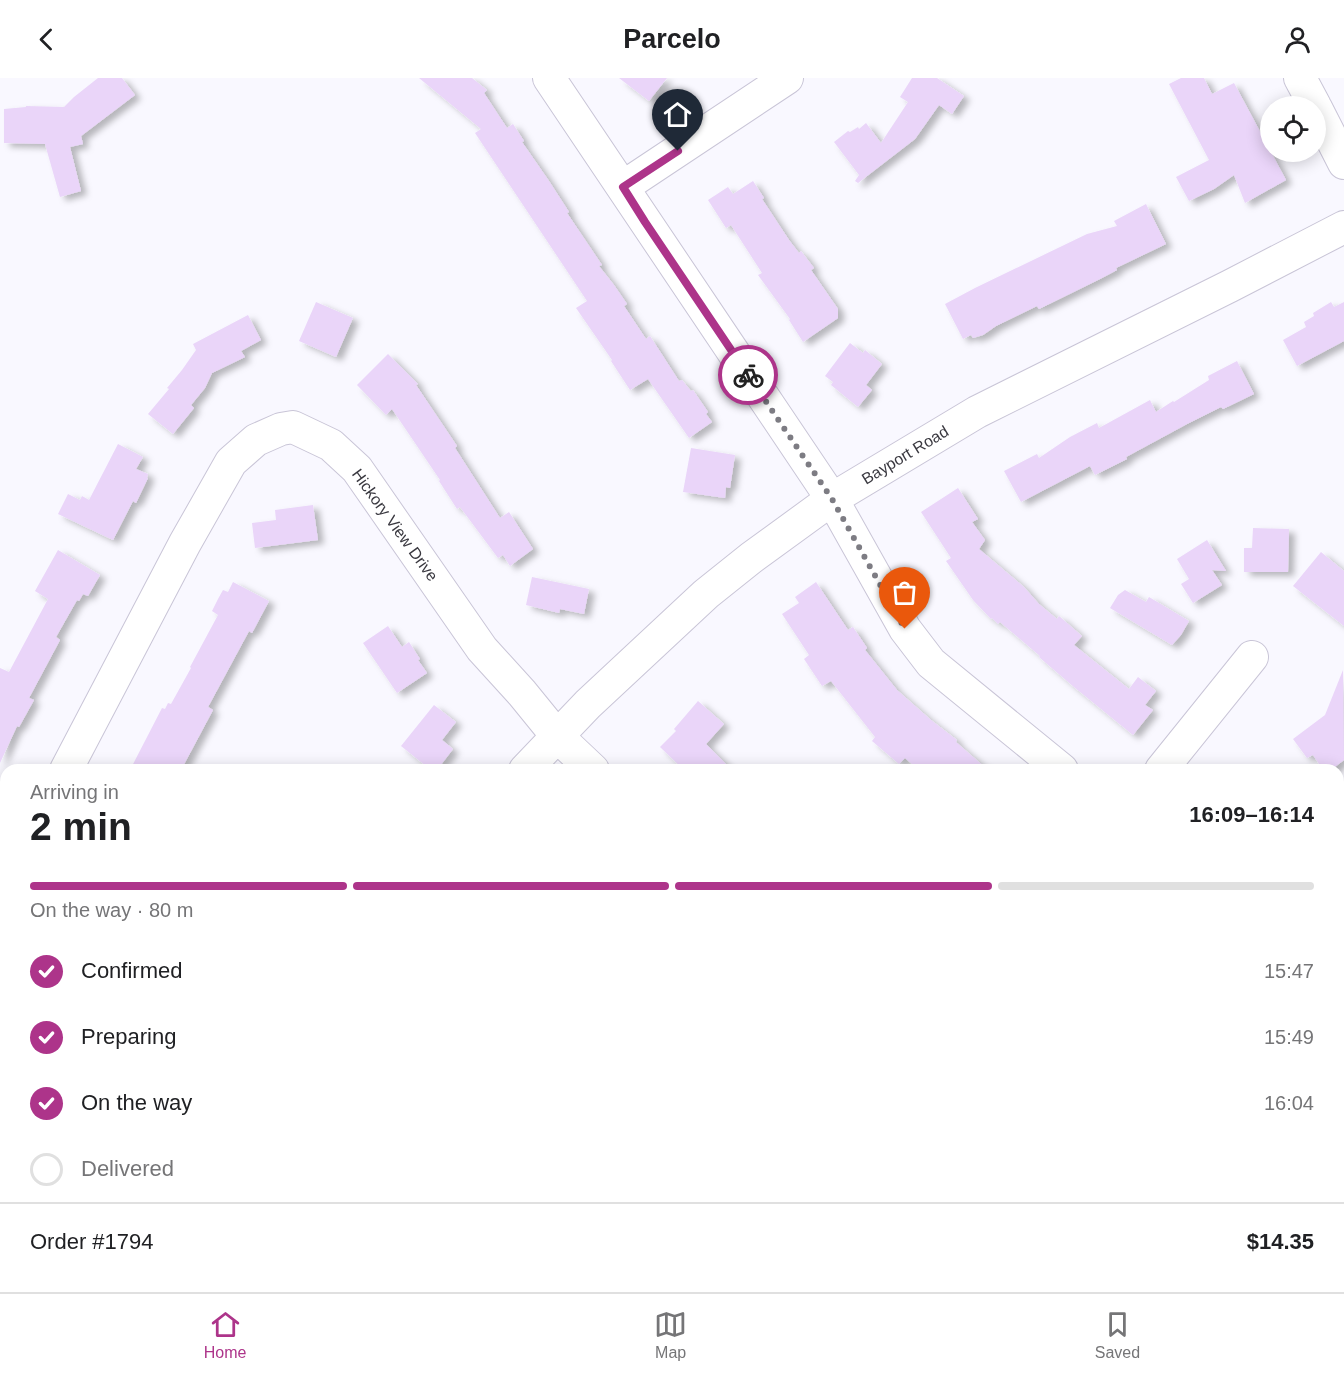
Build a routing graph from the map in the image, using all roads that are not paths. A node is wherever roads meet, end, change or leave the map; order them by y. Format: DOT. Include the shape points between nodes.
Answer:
graph roads {
  1 [pos="549,78"];
  2 [pos="787,78"];
  3 [pos="1300,78"];
  4 [pos="1309,96"];
  5 [pos="1326,128"];
  6 [pos="1344,163"];
  7 [pos="623,187"];
  8 [pos="1344,227"];
  9 [pos="832,499"];
  10 [pos="1252,657"];
  11 [pos="557,736"];
  12 [pos="69,764"];
  13 [pos="531,764"];
  14 [pos="587,764"];
  15 [pos="1055,764"];
  16 [pos="1166,764"];
  1 -- 7 [label="street"];
  2 -- 7 [label="street"];
  3 -- 4 [label="street"];
  5 -- 6 [label="street"];
  7 -- 9 [label="street"];
  8 -- 9 [label="street, Bayport Road" via="977,412"];
  9 -- 11 [label="street, Bayport Road" via="706,594"];
  9 -- 15 [label="street" via="905,629 932,663"];
  10 -- 16 [label="street"];
  11 -- 12 [label="street, Hickory View Drive" via="482,649 357,469 331,446 293,427 256,440 231,462"];
  11 -- 13 [label="street, Bayport Road"];
  11 -- 14 [label="street, Hickory View Drive"];
}
